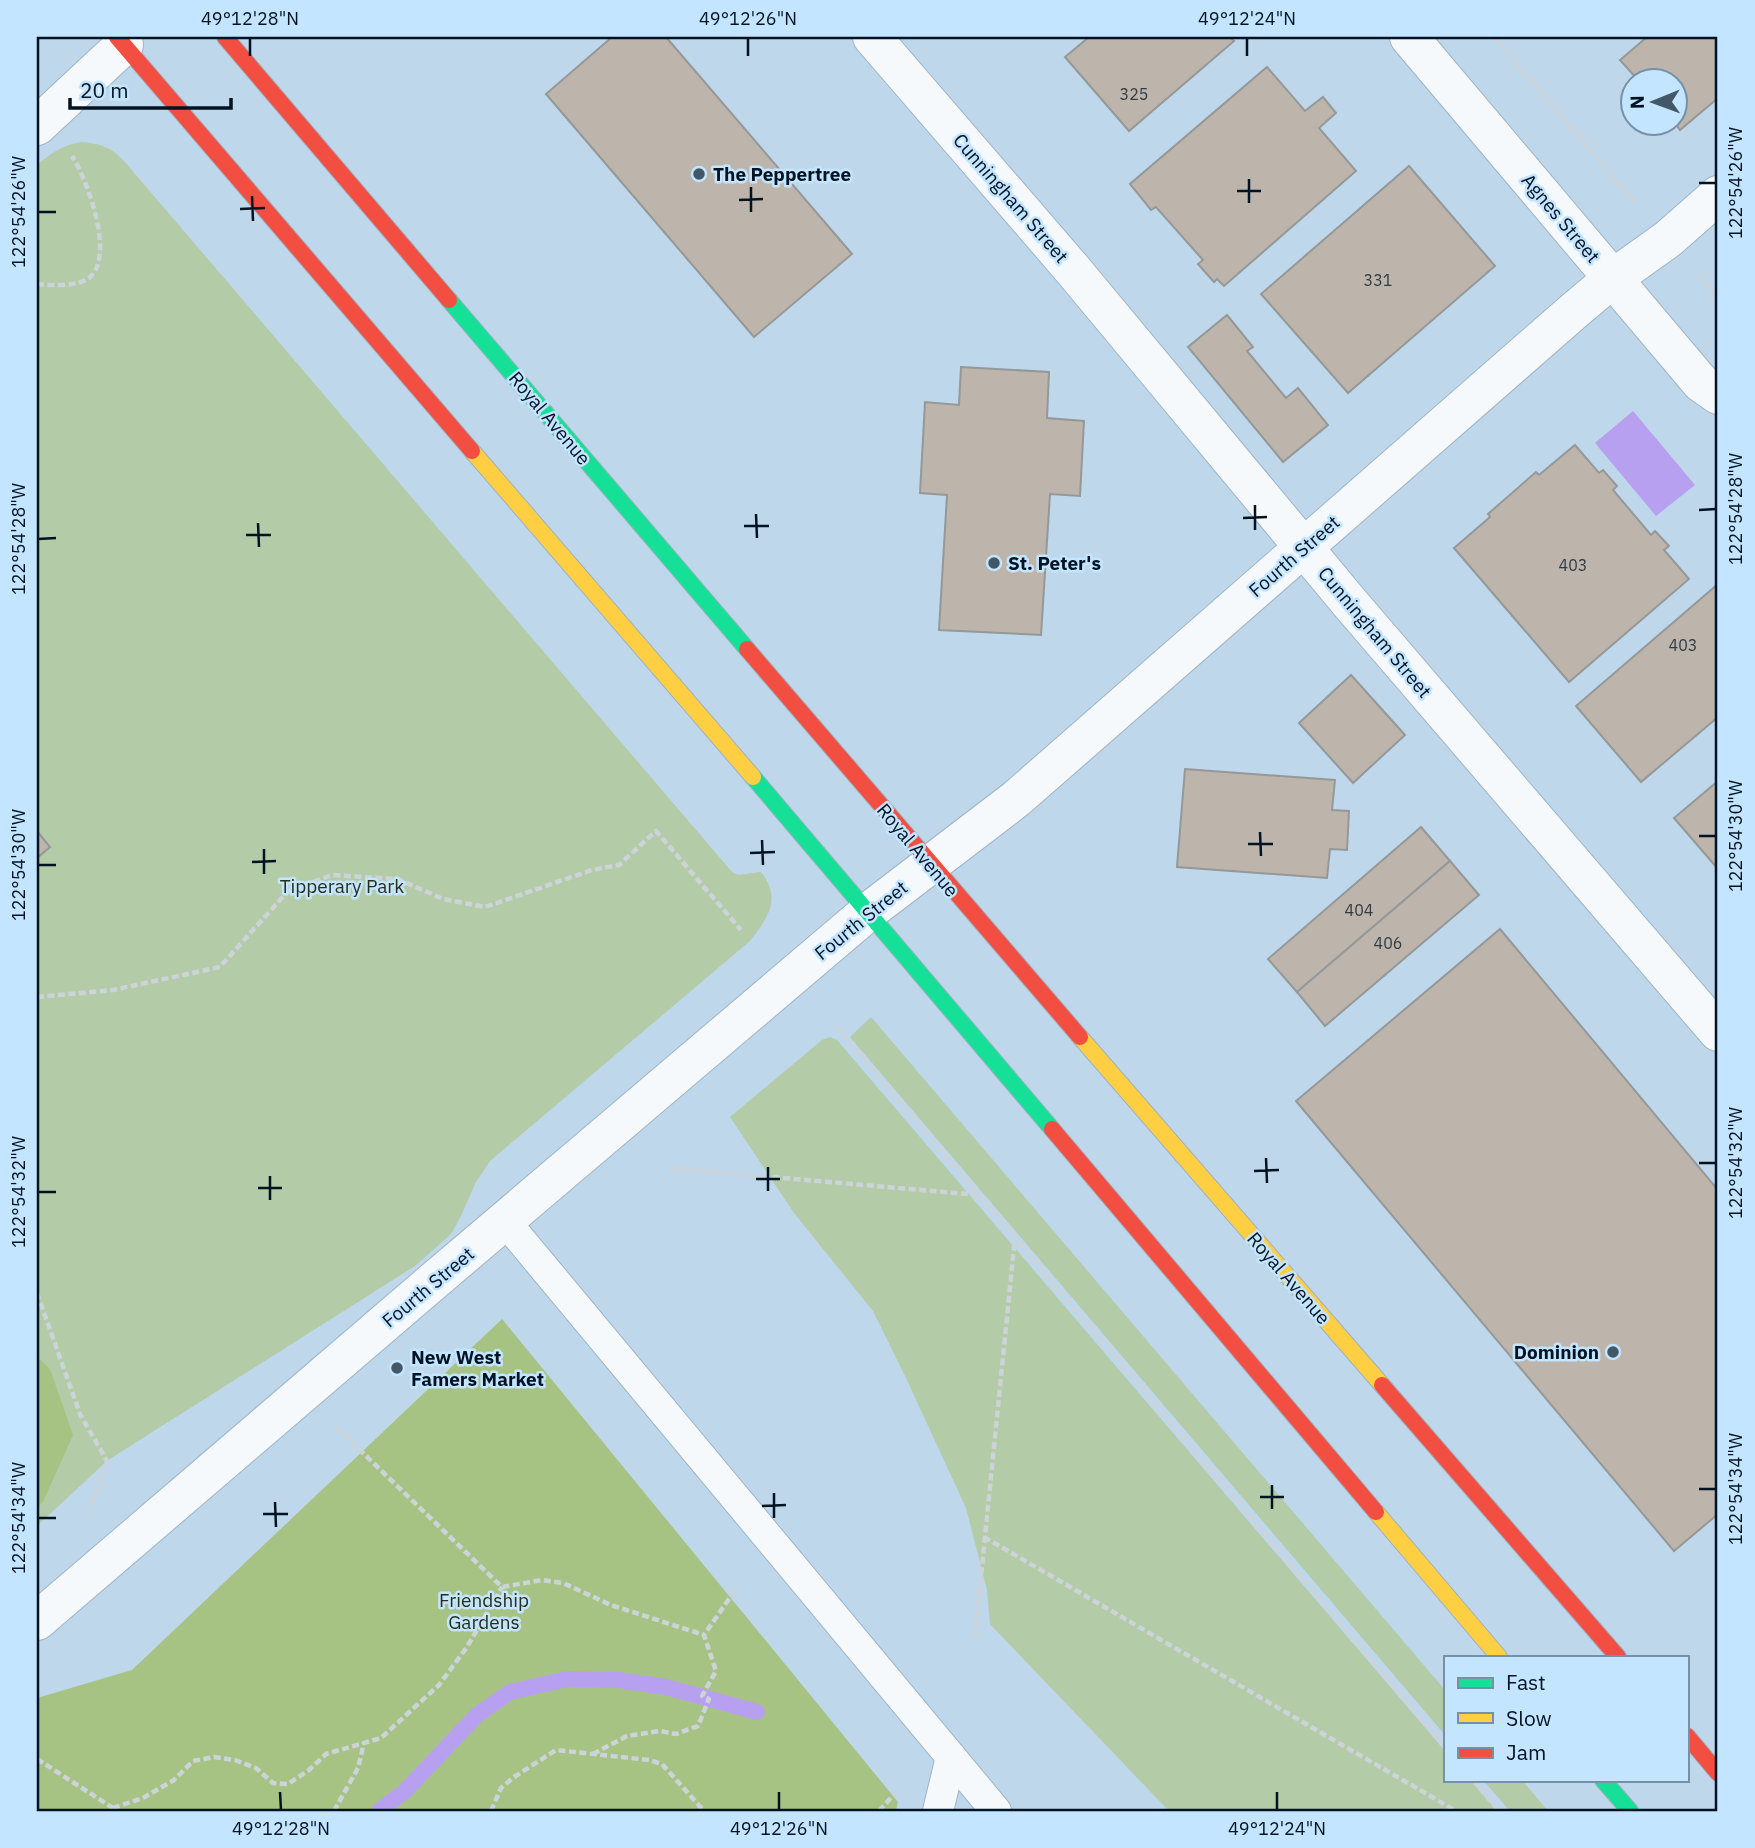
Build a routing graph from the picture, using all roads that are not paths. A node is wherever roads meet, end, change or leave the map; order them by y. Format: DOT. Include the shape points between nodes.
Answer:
graph roads {
  1 [pos="225,37"];
  2 [pos="872,37"];
  3 [pos="1409,37"];
  4 [pos="121,41"];
  5 [pos="37,126"];
  6 [pos="1718,195"];
  7 [pos="1612,279"];
  8 [pos="1718,395"];
  9 [pos="1304,547"];
  10 [pos="930,865"];
  11 [pos="868,912"];
  12 [pos="1718,1032"];
  13 [pos="505,1221"];
  14 [pos="37,1621"];
  15 [pos="1498,1656"];
  16 [pos="1617,1656"];
  17 [pos="1688,1738"];
  18 [pos="951,1757"];
  19 [pos="1718,1773"];
  20 [pos="1605,1782"];
  21 [pos="938,1811"];
  22 [pos="996,1811"];
  23 [pos="1630,1811"];
  1 -- 10 [label="main road, Royal Avenue"];
  2 -- 9 [label="street, Cunningham Street"];
  3 -- 7 [label="street, Agnes Street"];
  4 -- 5 [label="street"];
  4 -- 11 [label="main road"];
  6 -- 7 [label="street, Fourth Street"];
  7 -- 8 [label="street, Agnes Street" via="1701,383"];
  7 -- 9 [label="street, Fourth Street"];
  9 -- 10 [label="street, Fourth Street" via="1016,799"];
  9 -- 12 [label="street, Cunningham Street"];
  10 -- 11 [label="street, Fourth Street"];
  10 -- 16 [label="main road, Royal Avenue"];
  11 -- 13 [label="street, Fourth Street"];
  11 -- 15 [label="main road"];
  13 -- 14 [label="street, Fourth Street"];
  13 -- 18 [label="lane"];
  17 -- 19 [label="main road"];
  18 -- 21 [label="lane"];
  18 -- 22 [label="lane"];
  20 -- 23 [label="main road"];
}
